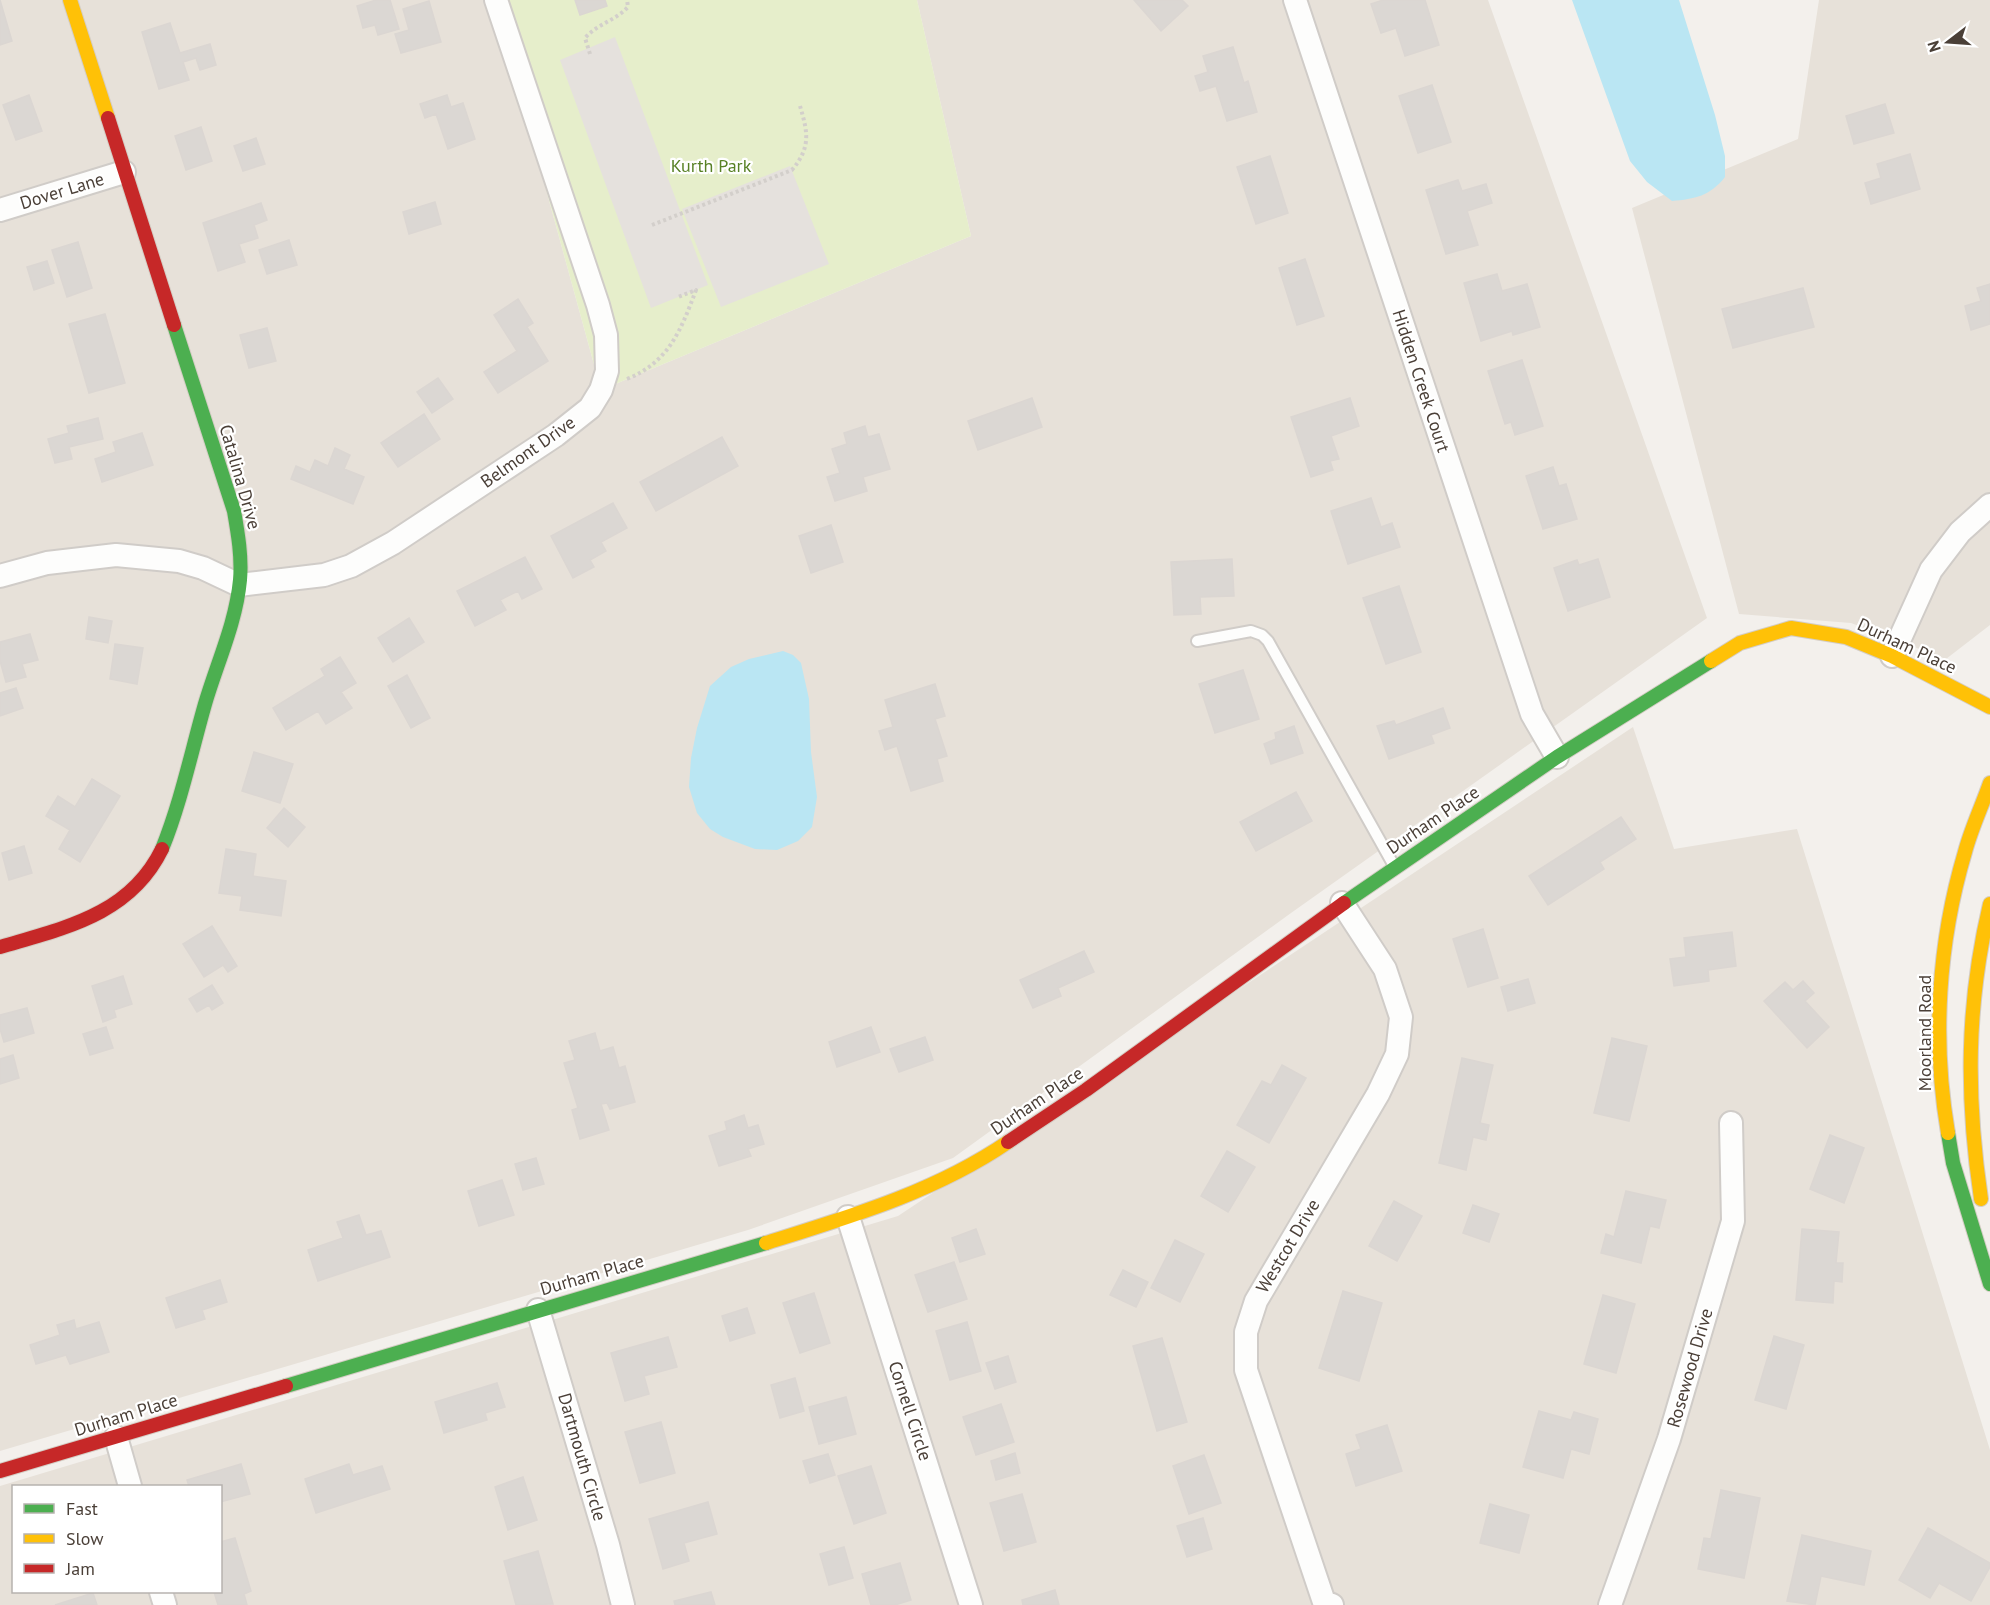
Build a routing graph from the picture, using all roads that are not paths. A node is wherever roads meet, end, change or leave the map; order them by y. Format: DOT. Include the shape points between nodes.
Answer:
graph roads {
  1 [pos="70,0"];
  2 [pos="496,0"];
  3 [pos="1294,0"];
  4 [pos="124,172"];
  5 [pos="0,210"];
  6 [pos="1990,505"];
  7 [pos="0,576"];
  8 [pos="239,585"];
  9 [pos="1197,640"];
  10 [pos="1892,656"];
  11 [pos="1990,707"];
  12 [pos="1557,758"];
  13 [pos="1990,783"];
  14 [pos="1395,867"];
  15 [pos="1342,903"];
  16 [pos="1990,904"];
  17 [pos="0,947"];
  18 [pos="1963,969"];
  19 [pos="1970,1115"];
  20 [pos="1731,1123"];
  21 [pos="848,1216"];
  22 [pos="1987,1227"];
  23 [pos="1990,1284"];
  24 [pos="538,1310"];
  25 [pos="116,1437"];
  26 [pos="0,1471"];
  27 [pos="130,1485"];
  28 [pos="623,1605"];
  29 [pos="971,1605"];
  30 [pos="1332,1605"];
  31 [pos="1610,1605"];
  1 -- 4 [label="street, Catalina Drive"];
  2 -- 8 [label="street, Belmont Drive" via="601,315 608,354 601,390 590,408 556,435 393,543 351,566 324,575"];
  3 -- 12 [label="street, Hidden Creek Court" via="1532,714"];
  4 -- 5 [label="street, Dover Lane"];
  4 -- 8 [label="street, Catalina Drive" via="234,511 239,537"];
  6 -- 10 [label="street" via="1960,532 1931,570"];
  7 -- 8 [label="street" via="47,563 116,555 179,561"];
  8 -- 17 [label="street, Catalina Drive" via="232,626 206,701 170,832 159,856 138,886 107,909"];
  9 -- 14 [label="lane" via="1251,631 1268,641"];
  10 -- 11 [label="street, Durham Place"];
  10 -- 12 [label="street, Durham Place" via="1846,637 1791,628 1740,643"];
  12 -- 14 [label="street, Durham Place"];
  13 -- 23 [label="street, Moorland Road" via="1965,851 1949,918 1940,987 1939,1058 1953,1163"];
  14 -- 15 [label="street, Durham Place"];
  15 -- 21 [label="street, Durham Place" via="1013,1140 946,1178"];
  15 -- 30 [label="street, Westcot Drive" via="1385,969 1401,1017 1398,1054 1256,1301 1246,1332 1246,1370 1324,1602"];
  16 -- 19 [label="street" via="1973,988"];
  18 -- 19 [label="street" via="1962,1038"];
  19 -- 22 [label="street"];
  20 -- 31 [label="street, Rosewood Drive" via="1733,1221 1669,1439"];
  21 -- 24 [label="street, Durham Place"];
  21 -- 29 [label="street, Cornell Circle"];
  24 -- 25 [label="street, Durham Place"];
  24 -- 28 [label="street, Dartmouth Circle"];
  25 -- 26 [label="street, Durham Place"];
  25 -- 27 [label="street"];
}
